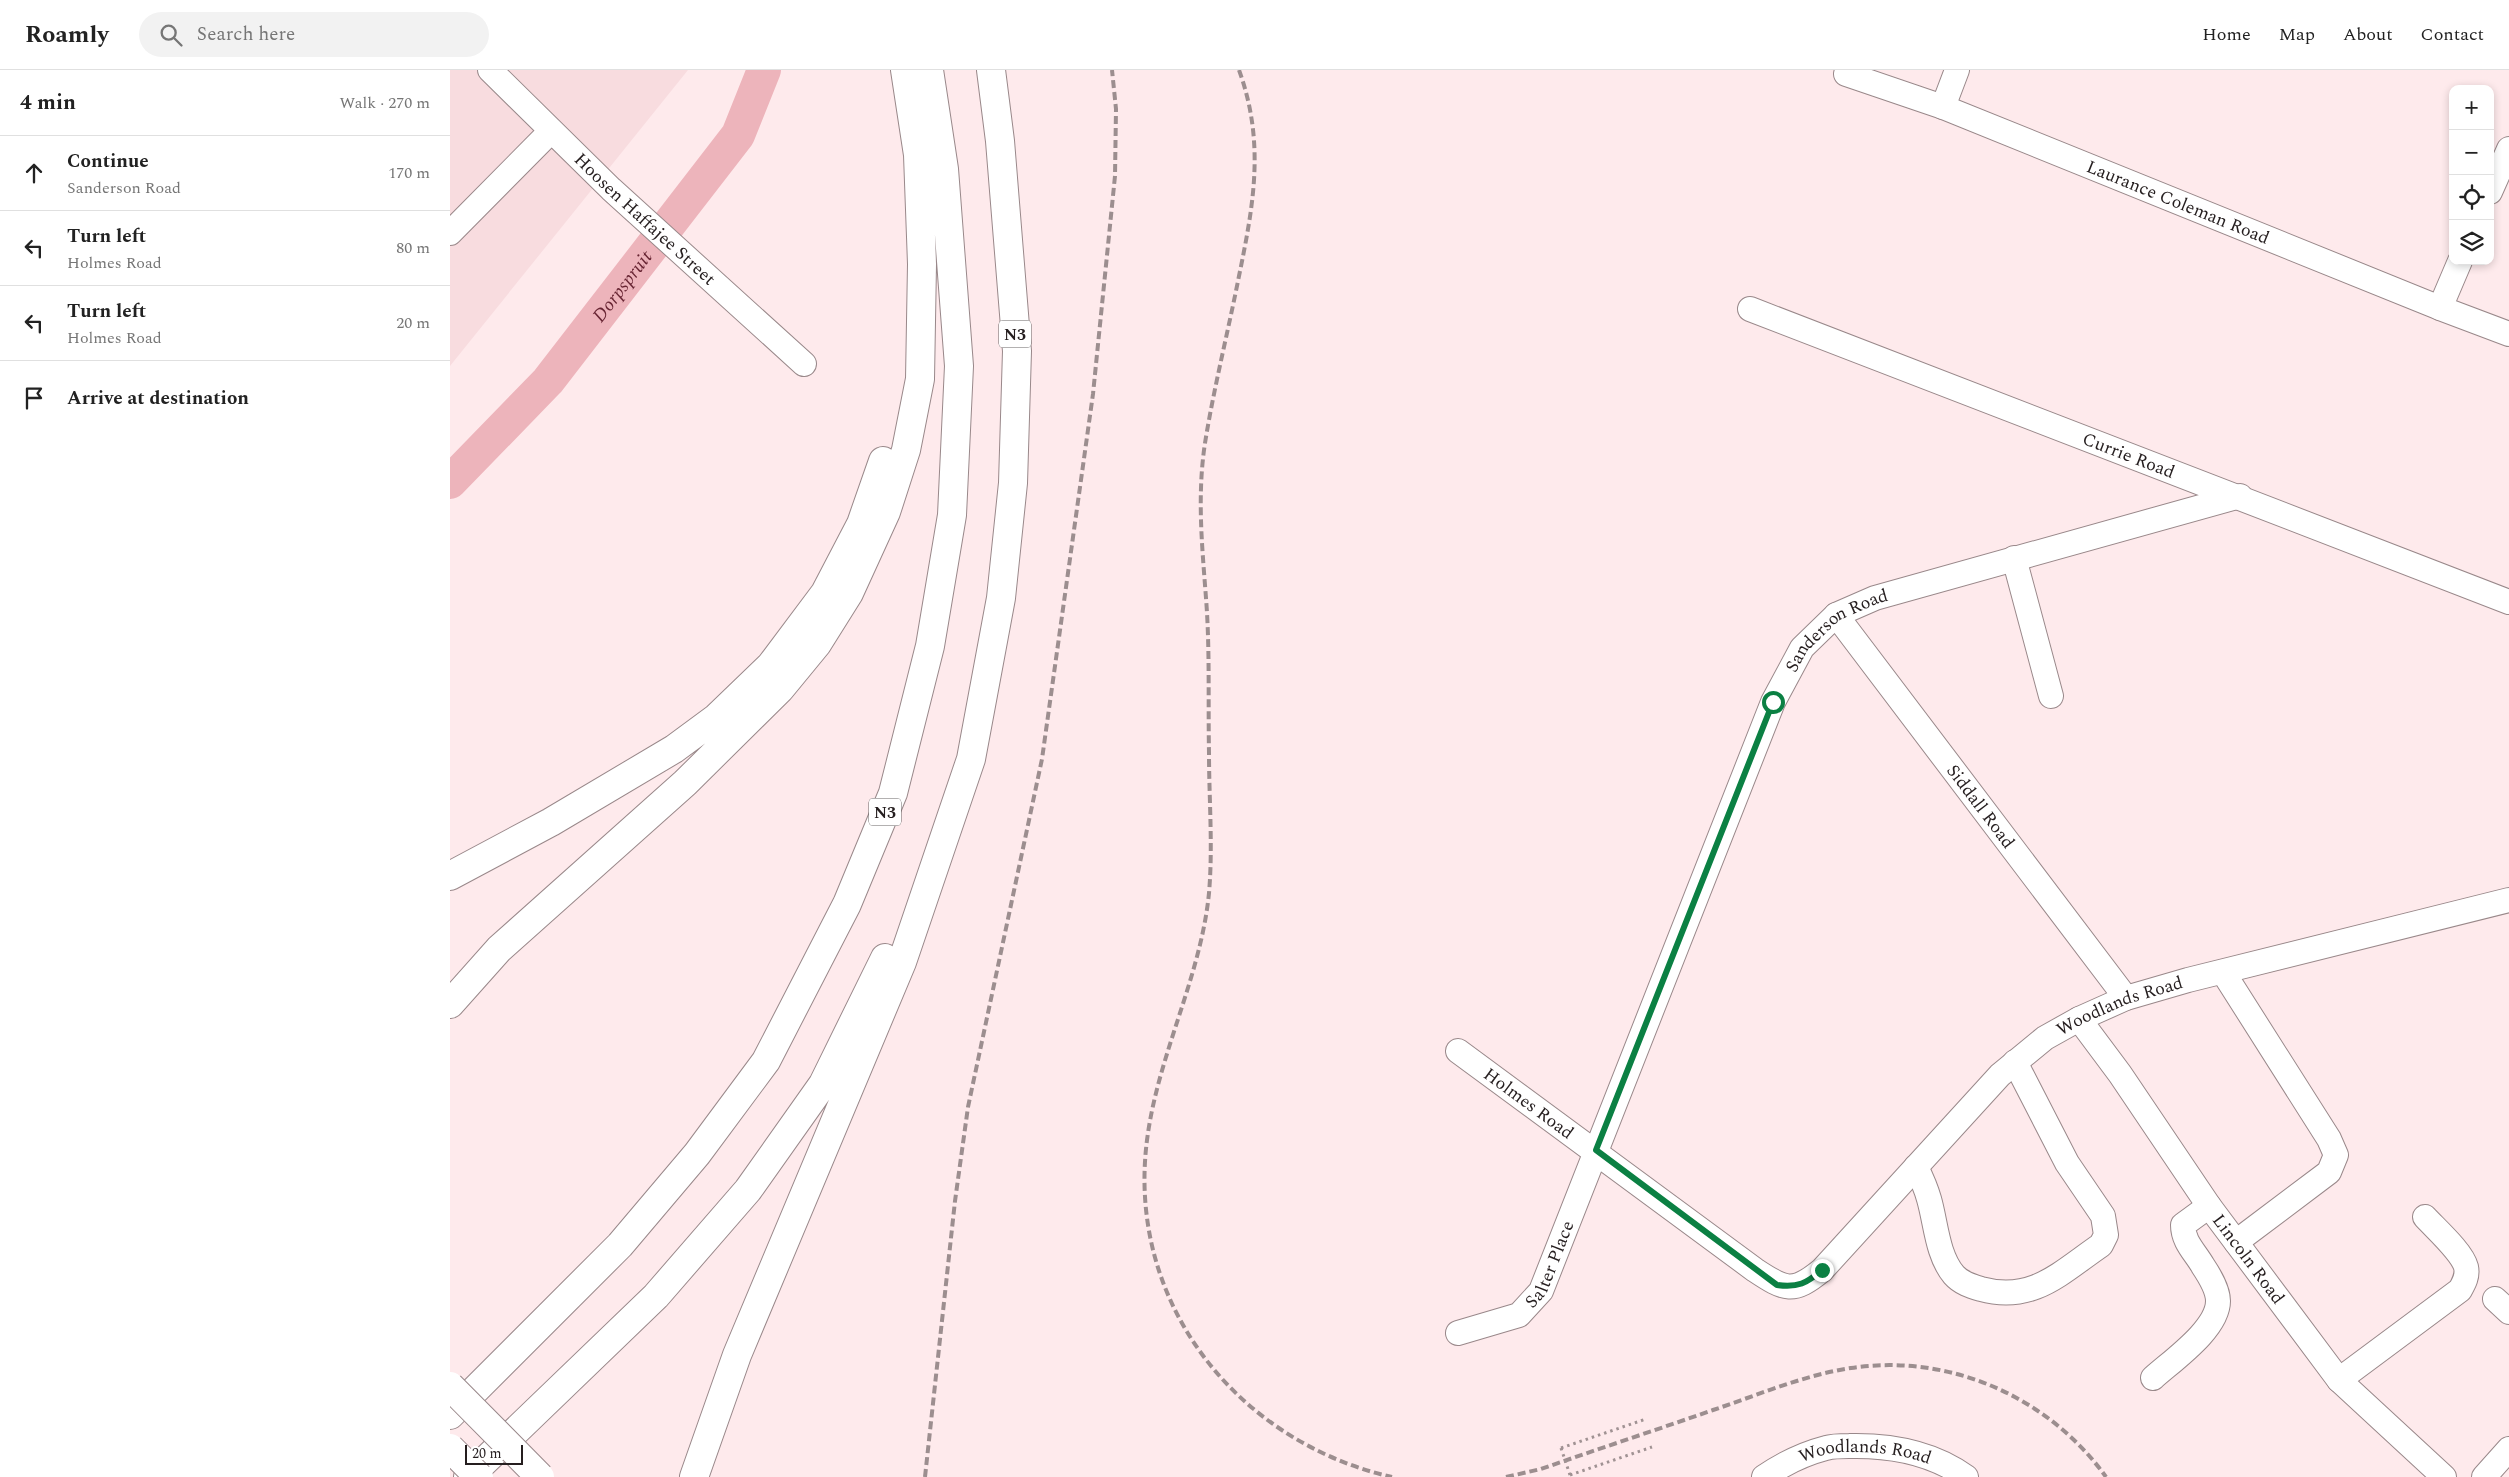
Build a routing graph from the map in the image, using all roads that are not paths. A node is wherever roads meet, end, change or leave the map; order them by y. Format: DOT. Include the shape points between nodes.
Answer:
graph roads {
  1 [pos="490,70"];
  2 [pos="905,70"];
  3 [pos="929,70"];
  4 [pos="991,70"];
  5 [pos="1957,70"];
  6 [pos="1846,74"];
  7 [pos="1943,107"];
  8 [pos="551,131"];
  9 [pos="2509,149"];
  10 [pos="2494,183"];
  11 [pos="450,233"];
  12 [pos="922,264"];
  13 [pos="2458,265"];
  14 [pos="2440,308"];
  15 [pos="1750,309"];
  16 [pos="2509,334"];
  17 [pos="804,364"];
  18 [pos="2240,496"];
  19 [pos="2014,558"];
  20 [pos="1001,598"];
  21 [pos="2509,602"];
  22 [pos="1836,615"];
  23 [pos="2051,696"];
  24 [pos="450,876"];
  25 [pos="2509,900"];
  26 [pos="2223,972"];
  27 [pos="2126,998"];
  28 [pos="450,1004"];
  29 [pos="2079,1019"];
  30 [pos="1458,1051"];
  31 [pos="2015,1062"];
  32 [pos="1596,1150"];
  33 [pos="1916,1167"];
  34 [pos="2209,1206"];
  35 [pos="2425,1217"];
  36 [pos="2236,1242"];
  37 [pos="1822,1270"];
  38 [pos="1458,1333"];
  39 [pos="2153,1378"];
  40 [pos="2339,1380"];
  41 [pos="450,1386"];
  42 [pos="721,1398"];
  43 [pos="450,1415"];
  44 [pos="450,1448"];
  45 [pos="2509,1449"];
  46 [pos="468,1477"];
  47 [pos="479,1477"];
  48 [pos="540,1477"];
  49 [pos="682,1477"];
  50 [pos="694,1477"];
  51 [pos="1764,1477"];
  52 [pos="1966,1477"];
  53 [pos="2444,1477"];
  54 [pos="2484,1477"];
  1 -- 8 [label="street, Hoosen Haffajee Street"];
  2 -- 12 [label="main road" via="918,155"];
  3 -- 43 [label="main road, N3" via="944,169 958,366 952,505 930,646 893,793 847,904 766,1061 697,1154 620,1245"];
  4 -- 20 [label="main road, N3" via="1017,350 1013,483"];
  5 -- 7 [label="street"];
  6 -- 7 [label="street, Laurance Coleman Road"];
  7 -- 14 [label="street, Laurance Coleman Road"];
  8 -- 11 [label="street"];
  8 -- 17 [label="street, Hoosen Haffajee Street" via="689,262"];
  9 -- 10 [label="street"];
  12 -- 24 [label="main road" via="904,376 888,447 861,524 825,593 771,665 716,718 674,749 551,822"];
  12 -- 28 [label="main road" via="920,378 906,450 886,512 849,593 817,644 780,689 685,783 506,942"];
  13 -- 14 [label="street"];
  14 -- 16 [label="street, Laurance Coleman Road"];
  15 -- 18 [label="street, Currie Road"];
  18 -- 19 [label="street, Sanderson Road"];
  18 -- 21 [label="street, Currie Road"];
  19 -- 22 [label="street, Sanderson Road" via="1875,598"];
  19 -- 23 [label="street"];
  20 -- 42 [label="main road" via="971,759 902,962"];
  20 -- 46 [label="main road, N3" via="961,757 883,963 823,1084 748,1190 656,1296"];
  22 -- 27 [label="street, Siddall Road"];
  22 -- 32 [label="street, Sanderson Road" via="1802,648 1773,702"];
  25 -- 26 [label="street, Woodlands Road"];
  26 -- 27 [label="street, Woodlands Road"];
  26 -- 36 [label="street" via="2336,1155 2328,1172"];
  27 -- 29 [label="street, Woodlands Road"];
  29 -- 31 [label="street, Woodlands Road" via="2045,1038"];
  29 -- 34 [label="street, Lincoln Road"];
  30 -- 32 [label="street, Holmes Road"];
  31 -- 33 [label="street, Woodlands Road"];
  31 -- 33 [label="street" via="2067,1163 2103,1216 2106,1235 2101,1245 2032,1290 2015,1294 1967,1286 1954,1275 1943,1253 1929,1199"];
  32 -- 37 [label="street, Holmes Road" via="1777,1285 1804,1284"];
  32 -- 38 [label="street, Salter Place" via="1541,1291 1519,1316"];
  33 -- 37 [label="street, Woodlands Road"];
  34 -- 36 [label="street, Lincoln Road"];
  34 -- 39 [label="street" via="2183,1226 2183,1236 2215,1286 2216,1312 2210,1326"];
  35 -- 40 [label="street" via="2461,1257 2466,1267 2466,1279 2460,1290"];
  36 -- 40 [label="street, Lincoln Road"];
  40 -- 53 [label="street, Lincoln Road"];
  41 -- 48 [label="main road, bridge"];
  42 -- 49 [label="main road"];
  42 -- 50 [label="main road"];
  44 -- 47 [label="main road, bridge"];
  45 -- 54 [label="street"];
  51 -- 52 [label="street, Woodlands Road" via="1784,1463 1828,1447 1872,1445 1921,1454"];
}
